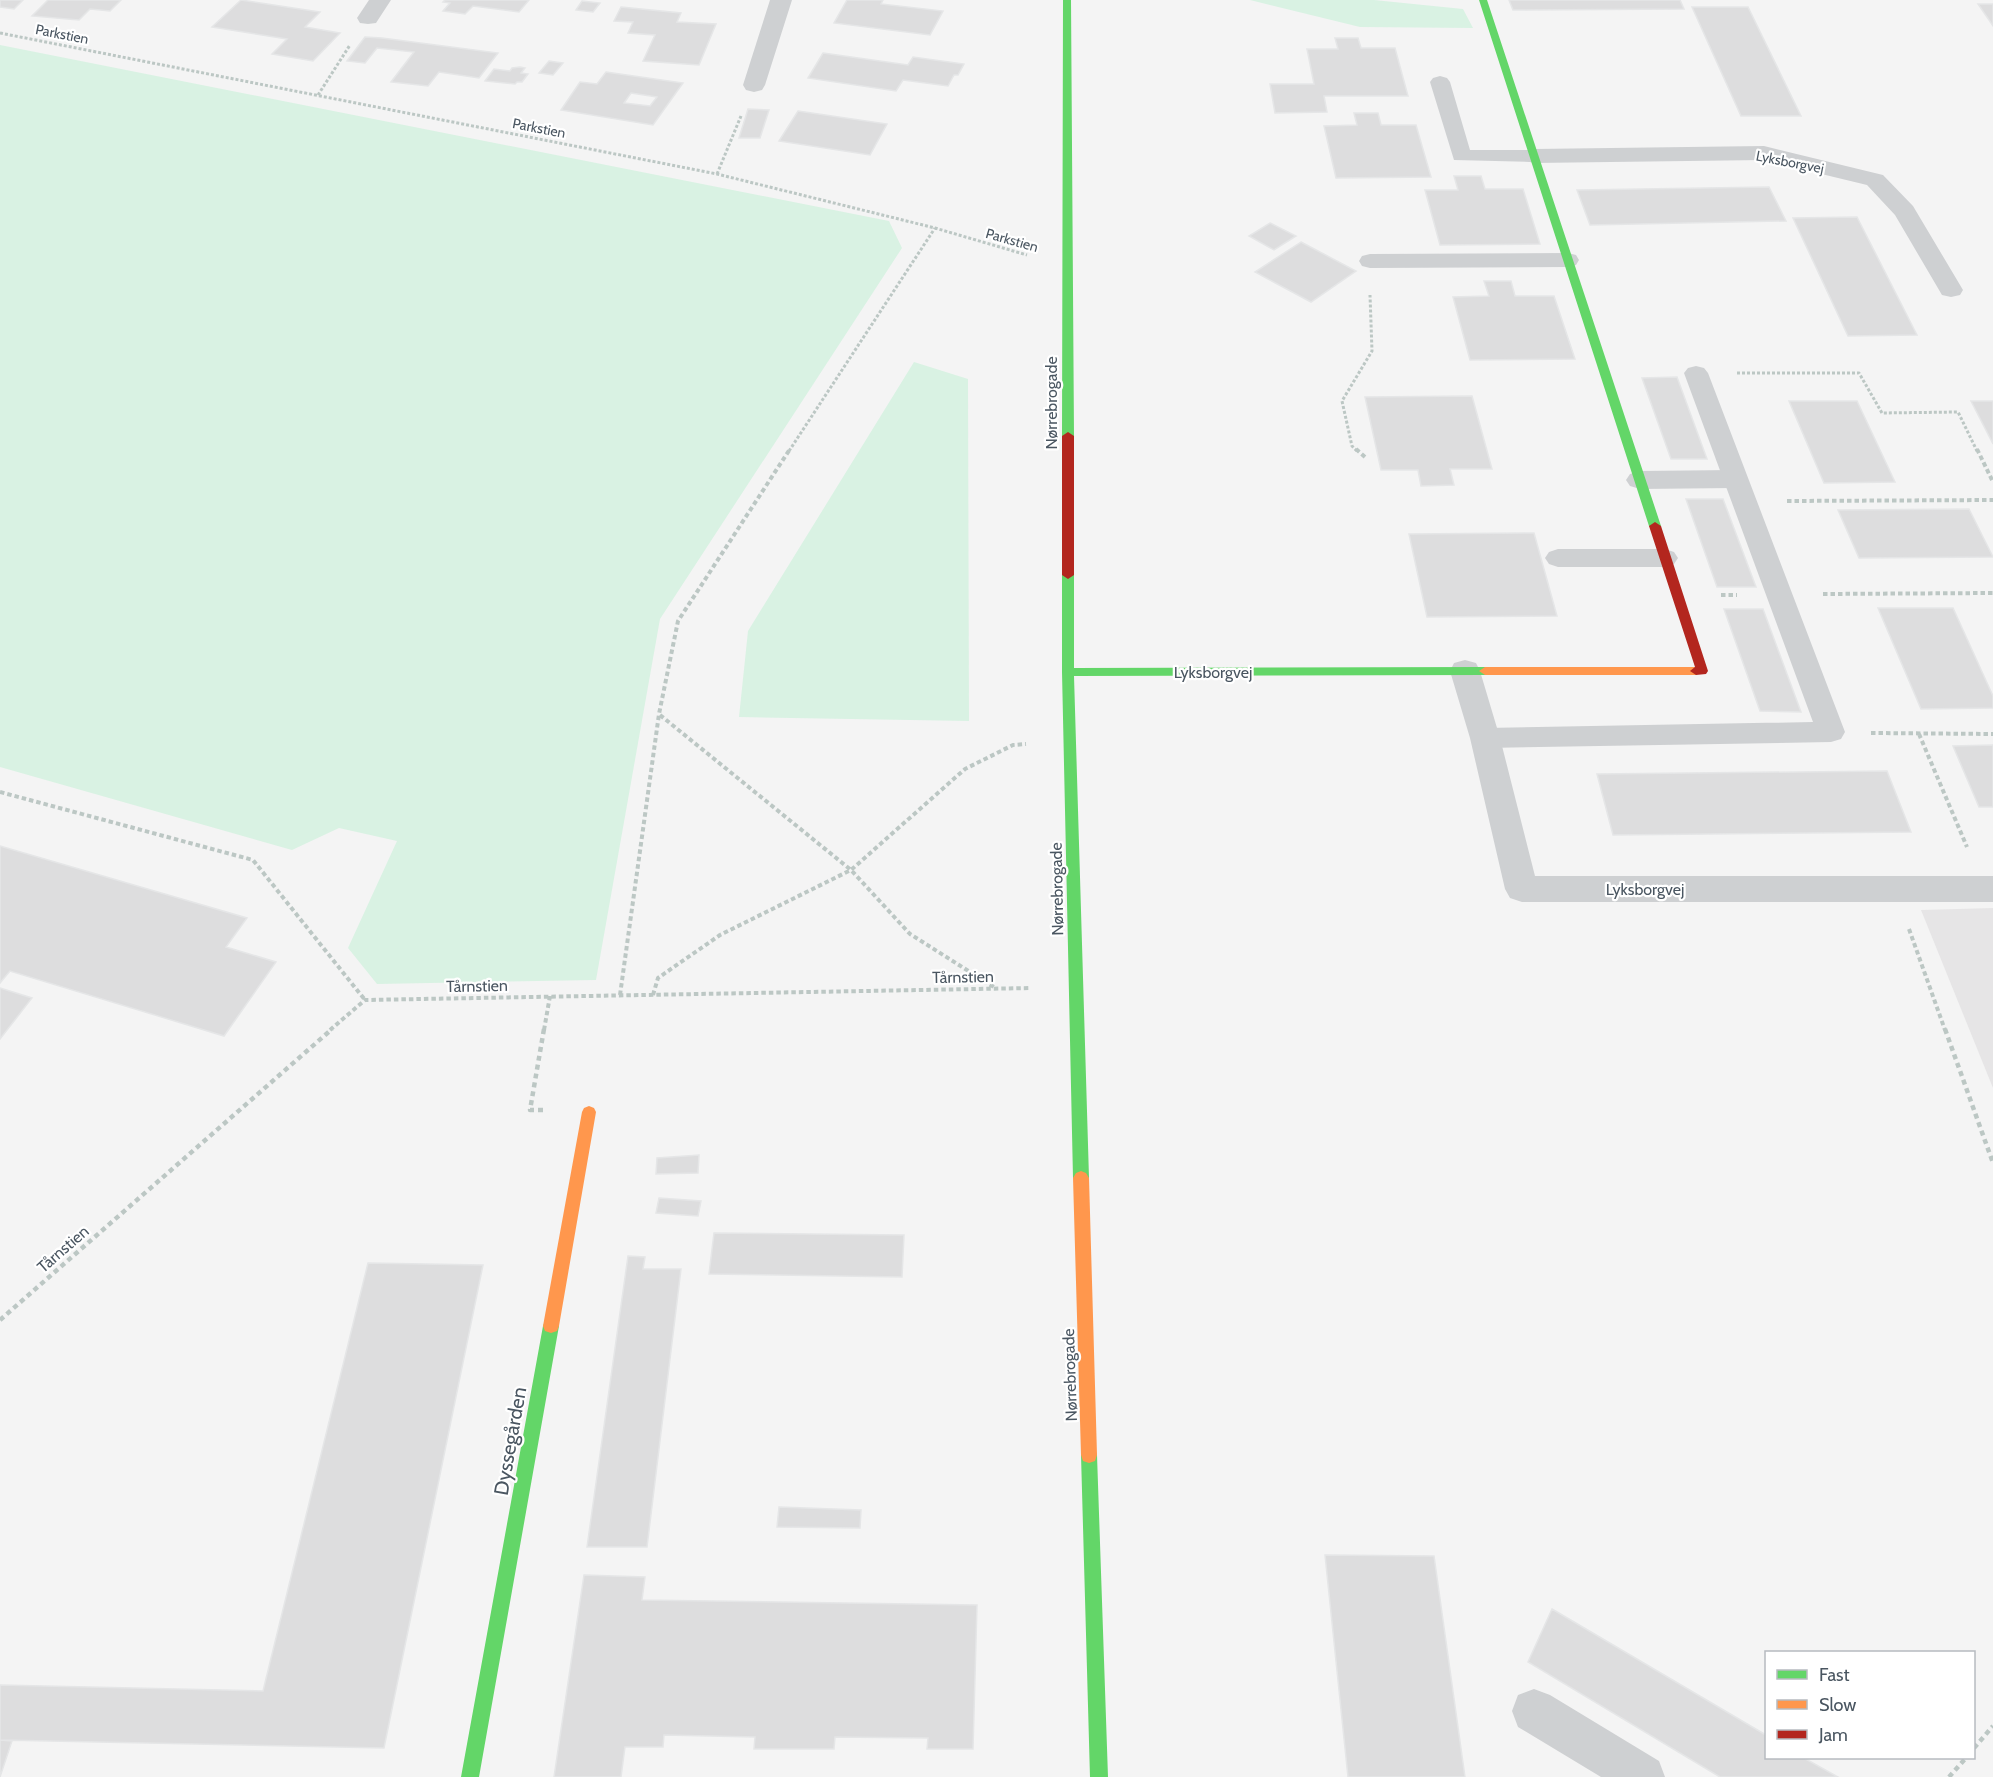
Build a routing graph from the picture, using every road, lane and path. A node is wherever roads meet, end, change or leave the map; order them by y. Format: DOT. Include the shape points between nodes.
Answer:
graph roads {
  1 [pos="380,0"];
  2 [pos="782,0"];
  3 [pos="1067,0"];
  4 [pos="1483,0"];
  5 [pos="368,18"];
  6 [pos="0,33"];
  7 [pos="1440,82"];
  8 [pos="754,85"];
  9 [pos="318,95"];
  10 [pos="1534,156"];
  11 [pos="717,174"];
  12 [pos="935,228"];
  13 [pos="1568,260"];
  14 [pos="1370,261"];
  15 [pos="1068,267"];
  16 [pos="1951,291"];
  17 [pos="1696,373"];
  18 [pos="1365,457"];
  19 [pos="1640,480"];
  20 [pos="1993,482"];
  21 [pos="1739,490"];
  22 [pos="1993,500"];
  23 [pos="1558,558"];
  24 [pos="1665,558"];
  25 [pos="1993,592"];
  26 [pos="1779,594"];
  27 [pos="1678,595"];
  28 [pos="1465,671"];
  29 [pos="1068,672"];
  30 [pos="659,714"];
  31 [pos="1831,732"];
  32 [pos="1919,734"];
  33 [pos="1993,734"];
  34 [pos="1485,738"];
  35 [pos="1070,739"];
  36 [pos="0,792"];
  37 [pos="851,870"];
  38 [pos="1988,889"];
  39 [pos="1895,890"];
  40 [pos="1075,987"];
  41 [pos="998,989"];
  42 [pos="620,995"];
  43 [pos="653,995"];
  44 [pos="550,996"];
  45 [pos="365,1000"];
  46 [pos="589,1112"];
  47 [pos="1993,1163"];
  48 [pos="0,1320"];
  49 [pos="1534,1711"];
  50 [pos="1993,1726"];
  51 [pos="1975,1747"];
  52 [pos="1965,1759"];
  53 [pos="470,1777"];
  54 [pos="1099,1777"];
  55 [pos="1643,1777"];
  56 [pos="1949,1777"];
  1 -- 5 [label="street"];
  2 -- 8 [label="street"];
  3 -- 15 [label="street, Nørrebrogade"];
  4 -- 10 [label="street, Lyksborgvej"];
  5 -- 9 [label="path"];
  6 -- 9 [label="path, Parkstien"];
  7 -- 10 [label="lane" via="1461,156"];
  8 -- 11 [label="path"];
  9 -- 11 [label="path, Parkstien"];
  10 -- 13 [label="street, Lyksborgvej"];
  10 -- 16 [label="street, Lyksborgvej" via="1764,153 1875,180 1905,211"];
  11 -- 12 [label="path, Parkstien"];
  12 -- 15 [label="path, Parkstien"];
  12 -- 30 [label="path" via="678,621"];
  13 -- 14 [label="lane"];
  13 -- 19 [label="street, Lyksborgvej"];
  14 -- 18 [label="path" via="1372,351 1342,401 1352,446"];
  15 -- 29 [label="street, Nørrebrogade"];
  17 -- 20 [label="path" via="1859,373 1882,413 1958,412"];
  17 -- 21 [label="lane"];
  19 -- 21 [label="street"];
  19 -- 24 [label="street, Lyksborgvej"];
  21 -- 22 [label="path"];
  21 -- 26 [label="lane"];
  23 -- 24 [label="lane"];
  24 -- 27 [label="street, Lyksborgvej"];
  25 -- 26 [label="path"];
  26 -- 27 [label="path"];
  26 -- 31 [label="lane"];
  27 -- 28 [label="street, Lyksborgvej" via="1702,671"];
  28 -- 29 [label="street, Lyksborgvej"];
  28 -- 34 [label="street, Lyksborgvej"];
  29 -- 35 [label="street, Nørrebrogade"];
  30 -- 37 [label="path"];
  30 -- 42 [label="path"];
  31 -- 32 [label="path"];
  31 -- 34 [label="lane"];
  32 -- 33 [label="path"];
  32 -- 38 [label="path"];
  34 -- 39 [label="street, Lyksborgvej" via="1522,889"];
  35 -- 37 [label="path" via="1013,746 965,769"];
  35 -- 40 [label="street, Nørrebrogade"];
  36 -- 45 [label="path" via="253,860"];
  37 -- 41 [label="path" via="910,934"];
  37 -- 43 [label="path" via="720,935 658,978"];
  38 -- 39 [label="street, Lyksborgvej"];
  39 -- 47 [label="path"];
  40 -- 41 [label="path, Tårnstien"];
  40 -- 54 [label="street, Nørrebrogade"];
  41 -- 43 [label="path, Tårnstien"];
  42 -- 43 [label="path, Tårnstien"];
  42 -- 44 [label="path, Tårnstien"];
  44 -- 45 [label="path, Tårnstien"];
  44 -- 46 [label="path" via="531,1110"];
  45 -- 48 [label="path, Tårnstien"];
  46 -- 53 [label="street, Dyssegården"];
  49 -- 55 [label="street"];
  50 -- 51 [label="path"];
  52 -- 56 [label="path"];
}
